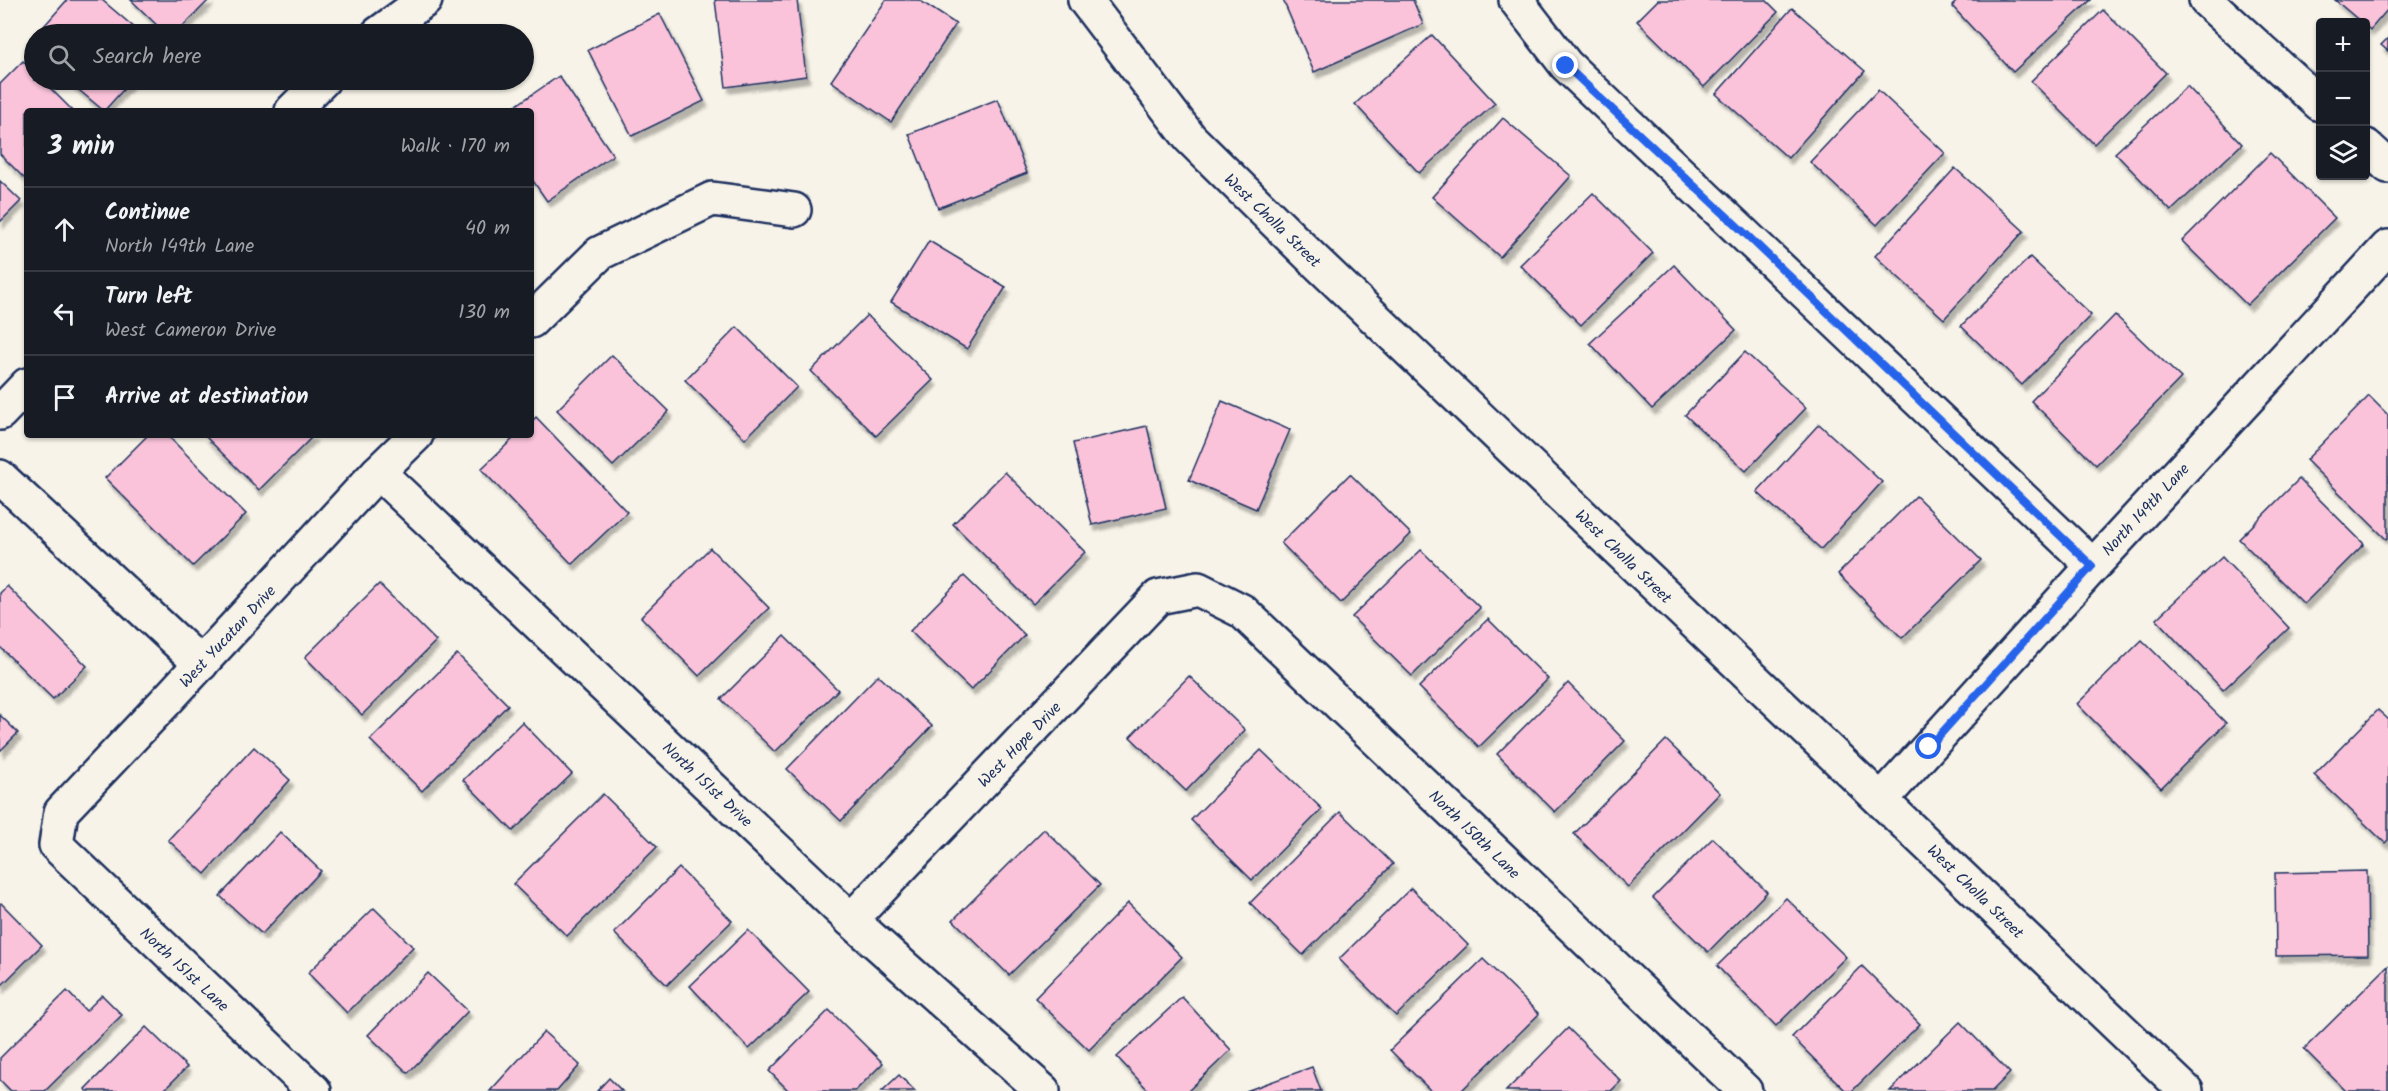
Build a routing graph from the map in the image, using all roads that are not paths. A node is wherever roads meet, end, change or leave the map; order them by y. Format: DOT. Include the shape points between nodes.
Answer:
graph roads {
  1 [pos="425,0"];
  2 [pos="1085,0"];
  3 [pos="1516,0"];
  4 [pos="2206,0"];
  5 [pos="392,24"];
  6 [pos="313,90"];
  7 [pos="2316,100"];
  8 [pos="295,108"];
  9 [pos="2370,150"];
  10 [pos="2388,166"];
  11 [pos="794,210"];
  12 [pos="2388,247"];
  13 [pos="534,318"];
  14 [pos="24,388"];
  15 [pos="0,413"];
  16 [pos="413,438"];
  17 [pos="378,472"];
  18 [pos="0,477"];
  19 [pos="2092,566"];
  20 [pos="1198,589"];
  21 [pos="201,664"];
  22 [pos="1881,800"];
  23 [pos="56,845"];
  24 [pos="851,920"];
  25 [pos="314,1091"];
  26 [pos="1043,1091"];
  27 [pos="1745,1091"];
  28 [pos="2186,1091"];
  1 -- 5 [label="street"];
  2 -- 22 [label="street, West Cholla Street" via="1190,138"];
  3 -- 19 [label="street" via="1566,66"];
  4 -- 7 [label="street"];
  6 -- 8 [label="street"];
  9 -- 10 [label="street"];
  11 -- 13 [label="street" via="712,199 600,253"];
  12 -- 19 [label="street, North 149th Lane"];
  14 -- 15 [label="street"];
  16 -- 17 [label="street, West Yucatan Drive"];
  17 -- 21 [label="street, West Yucatan Drive"];
  17 -- 24 [label="street, North 151st Drive"];
  18 -- 21 [label="street"];
  19 -- 22 [label="street, North 149th Lane"];
  20 -- 24 [label="street, West Hope Drive" via="1158,597"];
  20 -- 27 [label="street, North 150th Lane" via="1242,611"];
  21 -- 23 [label="street, West Yucatan Drive" via="61,812"];
  22 -- 28 [label="street, West Cholla Street"];
  23 -- 25 [label="street, North 151st Lane"];
  24 -- 26 [label="street, North 151st Drive"];
}
